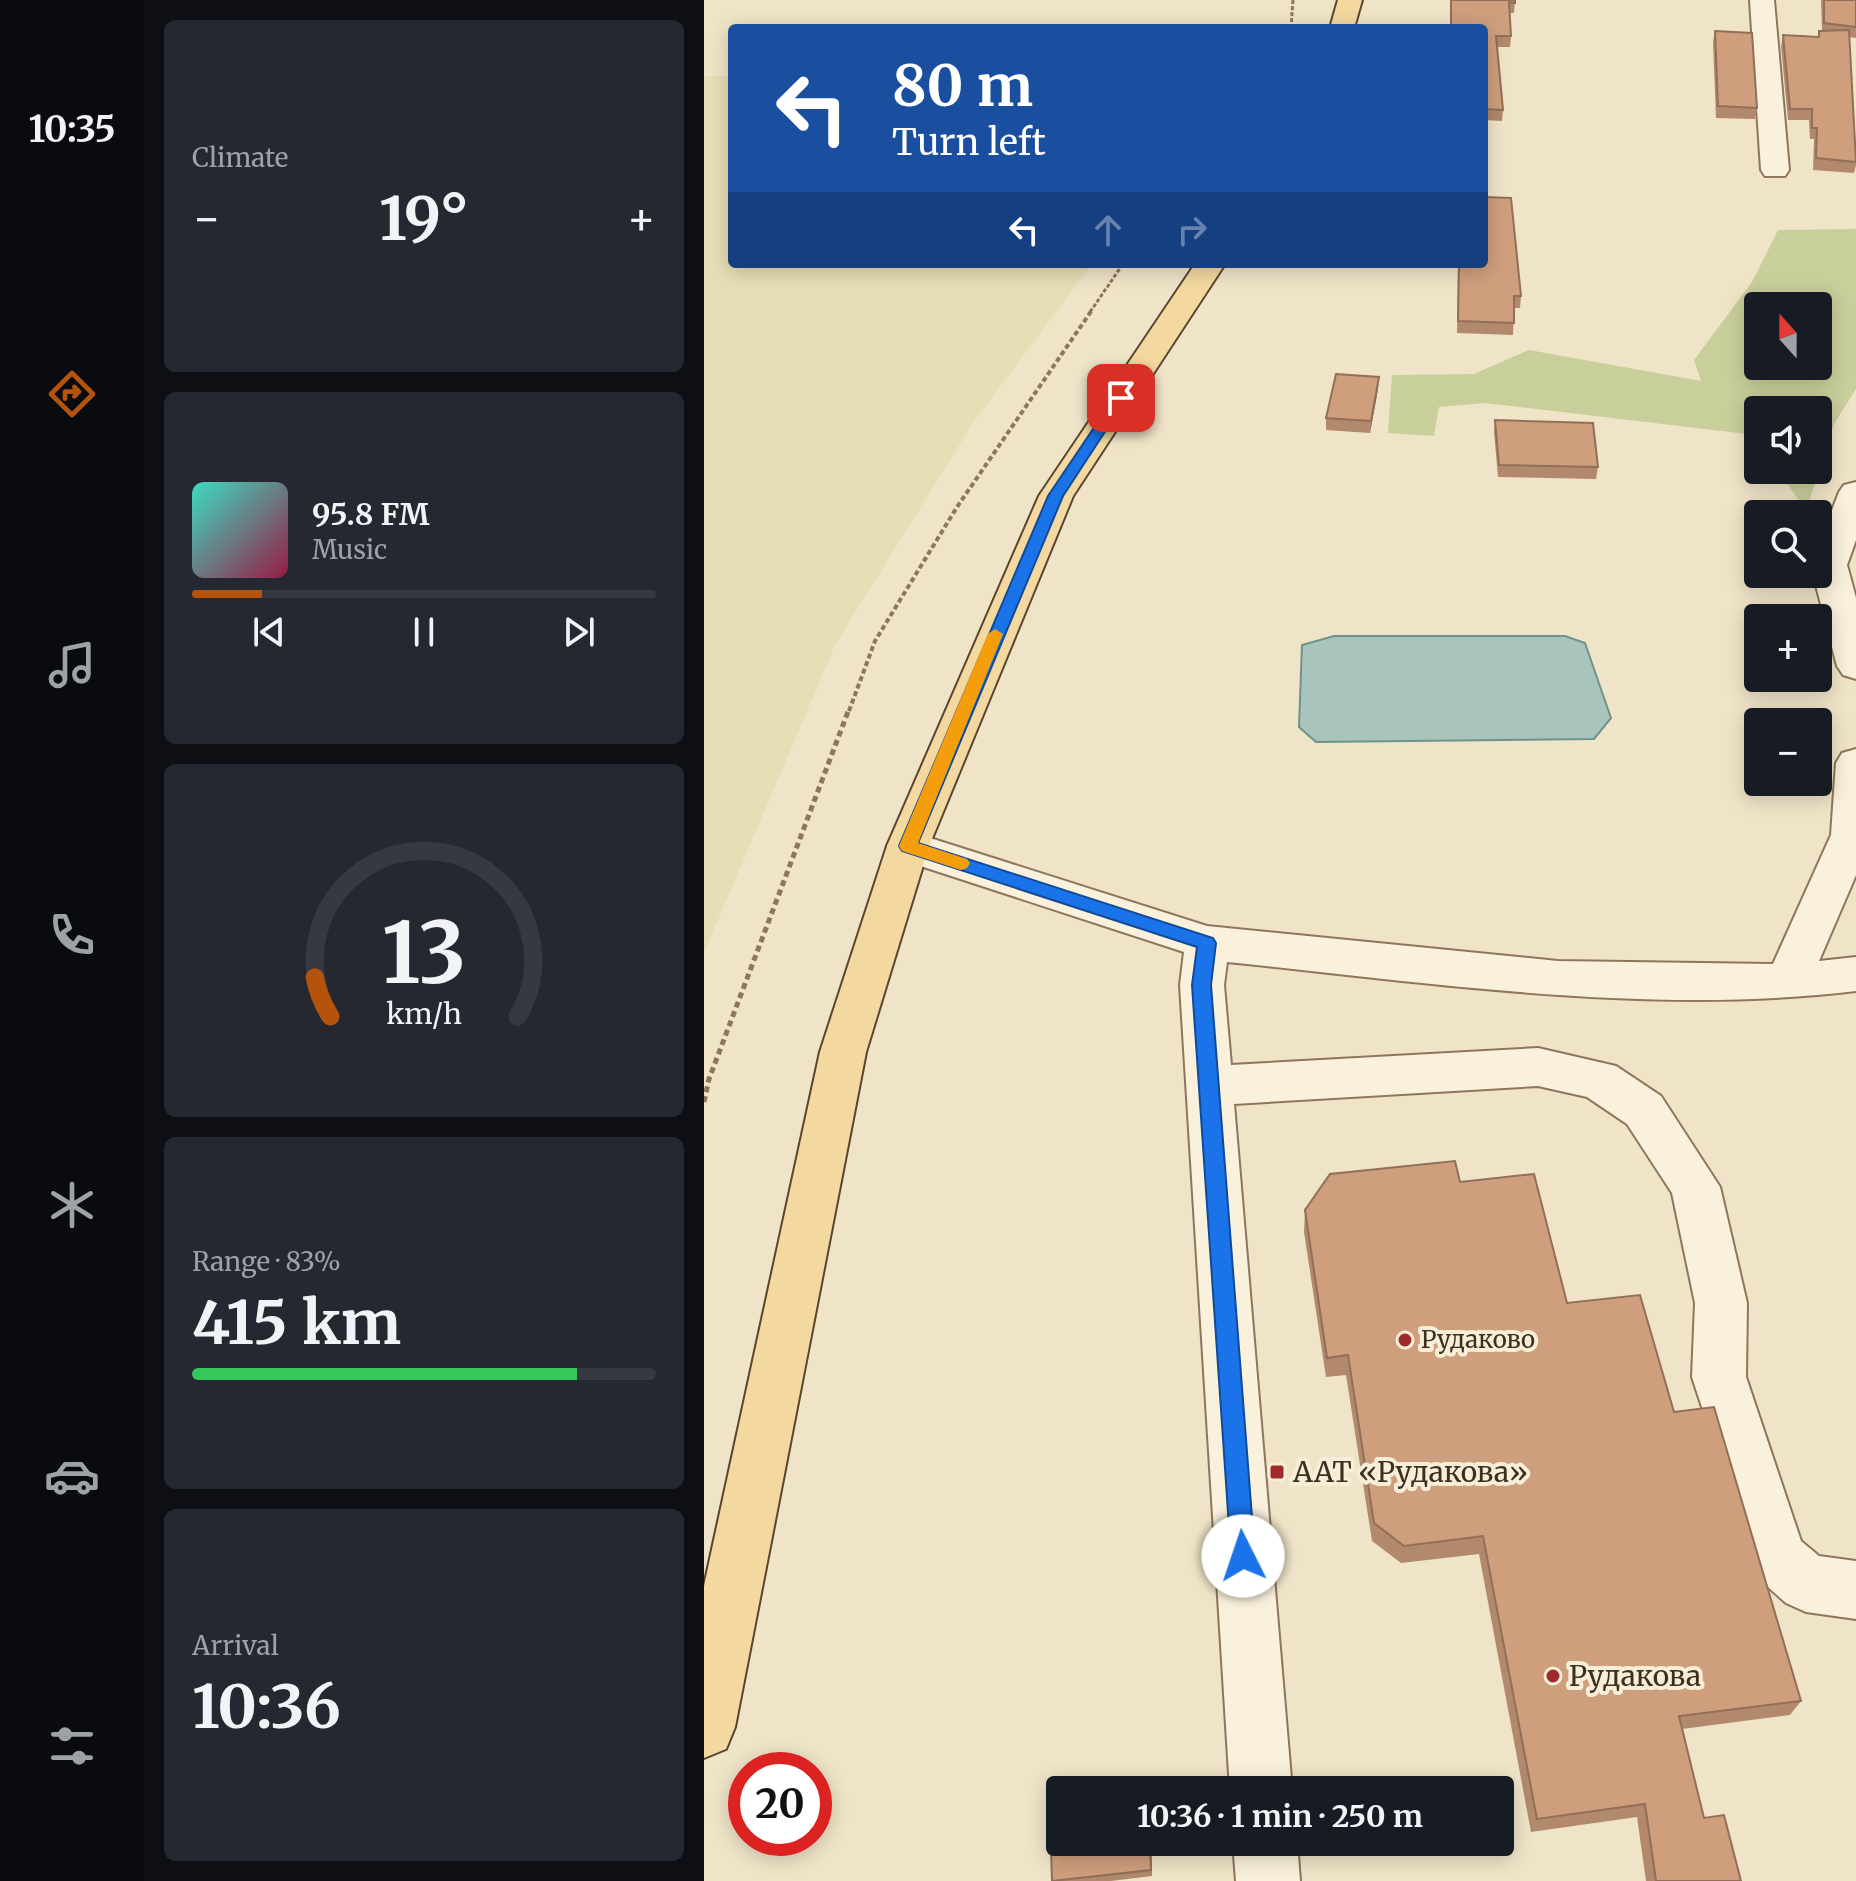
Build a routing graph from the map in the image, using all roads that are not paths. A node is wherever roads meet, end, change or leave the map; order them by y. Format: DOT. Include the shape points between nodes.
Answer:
graph roads {
  1 [pos="1350,0"];
  2 [pos="1762,0"];
  3 [pos="1343,24"];
  4 [pos="1775,170"];
  5 [pos="1207,268"];
  6 [pos="1856,492"];
  7 [pos="1856,666"];
  8 [pos="1856,763"];
  9 [pos="908,846"];
  10 [pos="1207,943"];
  11 [pos="1856,974"];
  12 [pos="1788,982"];
  13 [pos="1209,1086"];
  14 [pos="1856,1590"];
  15 [pos="704,1727"];
  16 [pos="1260,1776"];
  17 [pos="1266,1856"];
  18 [pos="1268,1881"];
  1 -- 3 [label="main road"];
  2 -- 4 [label="street"];
  5 -- 9 [label="main road" via="1056,496"];
  6 -- 7 [label="street" via="1829,565"];
  8 -- 12 [label="street" via="1852,835"];
  9 -- 10 [label="street"];
  9 -- 15 [label="main road" via="843,1052"];
  10 -- 12 [label="street" via="1558,978"];
  10 -- 13 [label="street" via="1202,985"];
  11 -- 12 [label="street"];
  13 -- 14 [label="street" via="1538,1067 1599,1080 1644,1110 1695,1187 1721,1303 1719,1377 1779,1559 1806,1583"];
  13 -- 16 [label="street"];
  17 -- 18 [label="street"];
}
